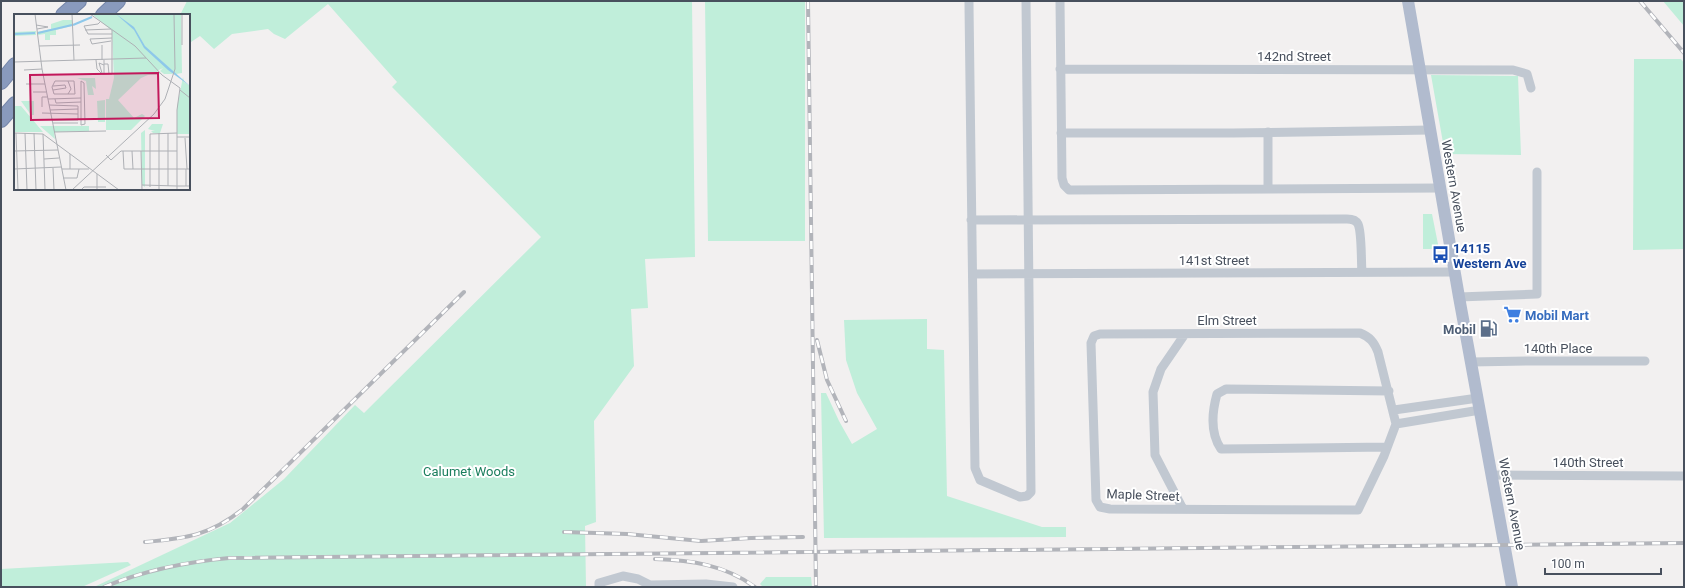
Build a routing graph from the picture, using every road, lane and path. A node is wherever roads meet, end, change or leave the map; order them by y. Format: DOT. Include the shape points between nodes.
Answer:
graph roads {
  1 [pos="79,1"];
  2 [pos="118,1"];
  3 [pos="969,1"];
  4 [pos="1026,1"];
  5 [pos="1060,1"];
  6 [pos="1408,1"];
  7 [pos="64,14"];
  8 [pos="104,14"];
  9 [pos="14,66"];
  10 [pos="1060,69"];
  11 [pos="1421,69"];
  12 [pos="1,82"];
  13 [pos="1530,88"];
  14 [pos="14,105"];
  15 [pos="1,120"];
  16 [pos="1431,130"];
  17 [pos="1268,132"];
  18 [pos="1061,133"];
  19 [pos="1537,172"];
  20 [pos="1440,188"];
  21 [pos="1268,189"];
  22 [pos="971,220"];
  23 [pos="1028,221"];
  24 [pos="1362,272"];
  25 [pos="1455,272"];
  26 [pos="974,274"];
  27 [pos="1028,274"];
  28 [pos="1459,297"];
  29 [pos="1185,334"];
  30 [pos="1094,336"];
  31 [pos="1471,362"];
  32 [pos="1645,362"];
  33 [pos="1389,390"];
  34 [pos="1478,398"];
  35 [pos="1394,410"];
  36 [pos="1480,410"];
  37 [pos="1396,424"];
  38 [pos="1387,447"];
  39 [pos="1492,475"];
  40 [pos="1684,476"];
  41 [pos="1183,509"];
  42 [pos="599,585"];
  43 [pos="706,585"];
  44 [pos="650,586"];
  45 [pos="733,587"];
  46 [pos="1512,587"];
  1 -- 7 [label="highway"];
  2 -- 8 [label="highway"];
  3 -- 22 [label="street"];
  4 -- 23 [label="street"];
  5 -- 10 [label="street"];
  6 -- 11 [label="main road, Western Avenue"];
  9 -- 12 [label="highway"];
  10 -- 11 [label="street, 142nd Street"];
  10 -- 18 [label="street"];
  11 -- 13 [label="street, 142nd Street" via="1514,70 1527,74"];
  11 -- 16 [label="main road, Western Avenue"];
  14 -- 15 [label="highway"];
  16 -- 17 [label="street"];
  16 -- 20 [label="main road, Western Avenue"];
  17 -- 18 [label="street"];
  17 -- 21 [label="street"];
  18 -- 21 [label="street" via="1062,178 1069,190"];
  19 -- 28 [label="street" via="1537,294"];
  20 -- 21 [label="street"];
  20 -- 25 [label="main road, Western Avenue"];
  22 -- 23 [label="street"];
  22 -- 26 [label="street"];
  23 -- 24 [label="street" via="1354,220 1360,231"];
  23 -- 27 [label="street"];
  24 -- 25 [label="street, 141st Street"];
  24 -- 27 [label="street, 141st Street"];
  25 -- 28 [label="main road, Western Avenue"];
  26 -- 27 [label="street, 141st Street"];
  26 -- 27 [label="street" via="974,468 980,480 1020,497 1031,492"];
  28 -- 31 [label="main road, Western Avenue"];
  29 -- 30 [label="street, Elm Street"];
  29 -- 33 [label="street, Elm Street" via="1360,333 1369,336 1374,342"];
  29 -- 41 [label="street" via="1161,369 1153,392 1155,455"];
  30 -- 41 [label="street, Maple Street" via="1091,343 1096,500 1100,507 1110,509"];
  31 -- 32 [label="street, 140th Place"];
  31 -- 34 [label="main road, Western Avenue"];
  33 -- 35 [label="street"];
  33 -- 38 [label="street" via="1226,389 1217,394 1213,408 1214,431 1221,449"];
  34 -- 35 [label="street"];
  34 -- 36 [label="main road, Western Avenue"];
  35 -- 37 [label="street"];
  36 -- 37 [label="street"];
  36 -- 39 [label="main road, Western Avenue"];
  37 -- 38 [label="street"];
  38 -- 41 [label="street, Maple Street" via="1358,510"];
  39 -- 40 [label="street, 140th Street"];
  39 -- 46 [label="main road, Western Avenue"];
  42 -- 44 [label="street" via="623,576 638,579"];
  43 -- 44 [label="street"];
  43 -- 45 [label="street"];
}
